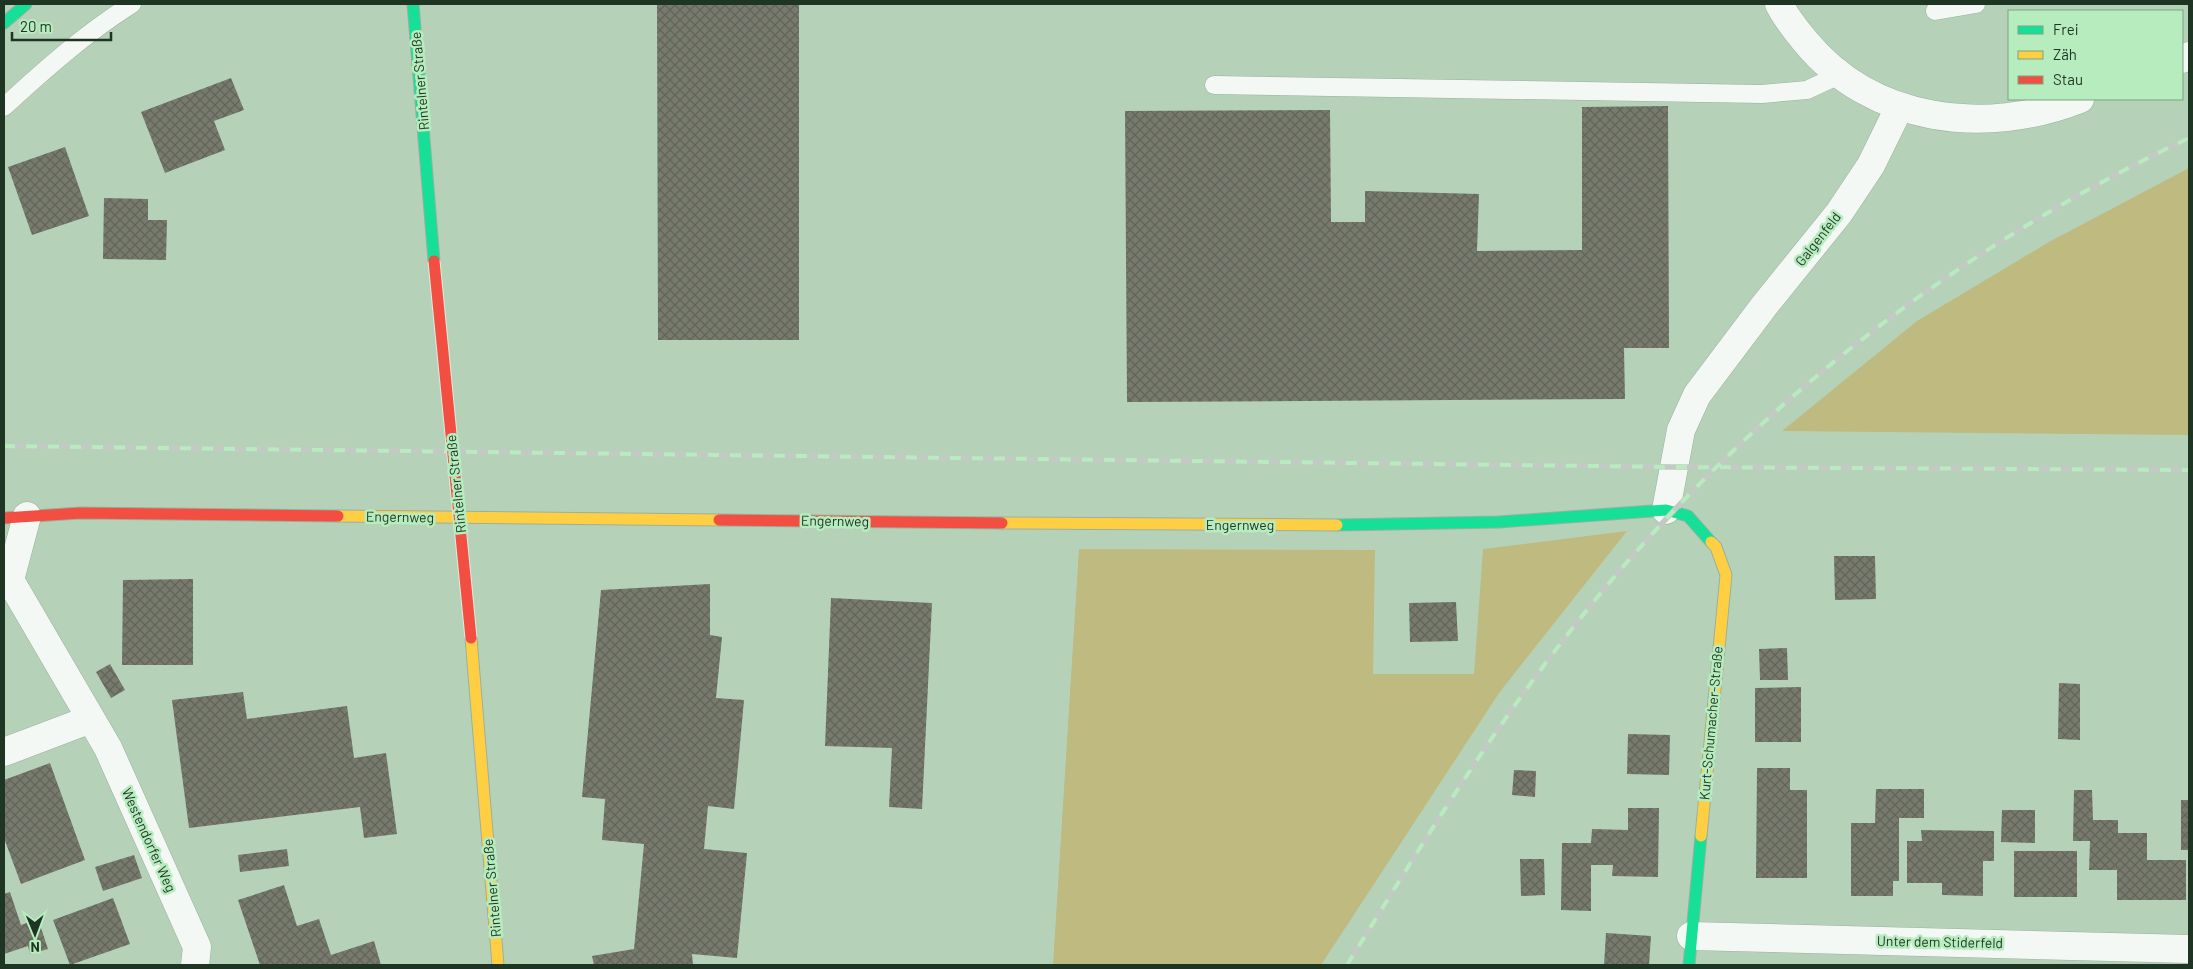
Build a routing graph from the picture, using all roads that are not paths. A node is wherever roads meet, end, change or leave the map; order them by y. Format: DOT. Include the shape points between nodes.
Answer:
graph roads {
  1 [pos="26,4"];
  2 [pos="132,4"];
  3 [pos="413,4"];
  4 [pos="1779,4"];
  5 [pos="1976,4"];
  6 [pos="1935,11"];
  7 [pos="4,23"];
  8 [pos="1840,75"];
  9 [pos="1214,85"];
  10 [pos="2077,100"];
  11 [pos="4,107"];
  12 [pos="1899,108"];
  13 [pos="1666,510"];
  14 [pos="15,517"];
  15 [pos="91,719"];
  16 [pos="4,752"];
  17 [pos="1691,936"];
  18 [pos="2189,948"];
  19 [pos="195,965"];
  20 [pos="498,965"];
  21 [pos="1689,965"];
  1 -- 7 [label="street"];
  2 -- 11 [label="lane" via="91,32"];
  3 -- 20 [label="street, Rintelner Straße, bridge"];
  4 -- 8 [label="street" via="1815,53"];
  5 -- 6 [label="lane"];
  8 -- 9 [label="lane" via="1807,90 1762,94"];
  8 -- 12 [label="street"];
  10 -- 12 [label="street" via="2018,117 1980,120"];
  12 -- 13 [label="street, Galgenfeld" via="1871,165 1839,213 1698,395 1681,430"];
  13 -- 14 [label="street, Engernweg" via="1499,522 1265,526 90,514"];
  13 -- 17 [label="street, Kurt-Schumacher-Straße" via="1688,516 1716,547 1726,575"];
  14 -- 15 [label="street, Westendorfer Weg" via="10,580"];
  15 -- 16 [label="street"];
  15 -- 19 [label="street, Westendorfer Weg" via="108,748 197,947"];
  17 -- 18 [label="street, Unter dem Stiderfeld"];
  17 -- 21 [label="street, Kurt-Schumacher-Straße"];
}
